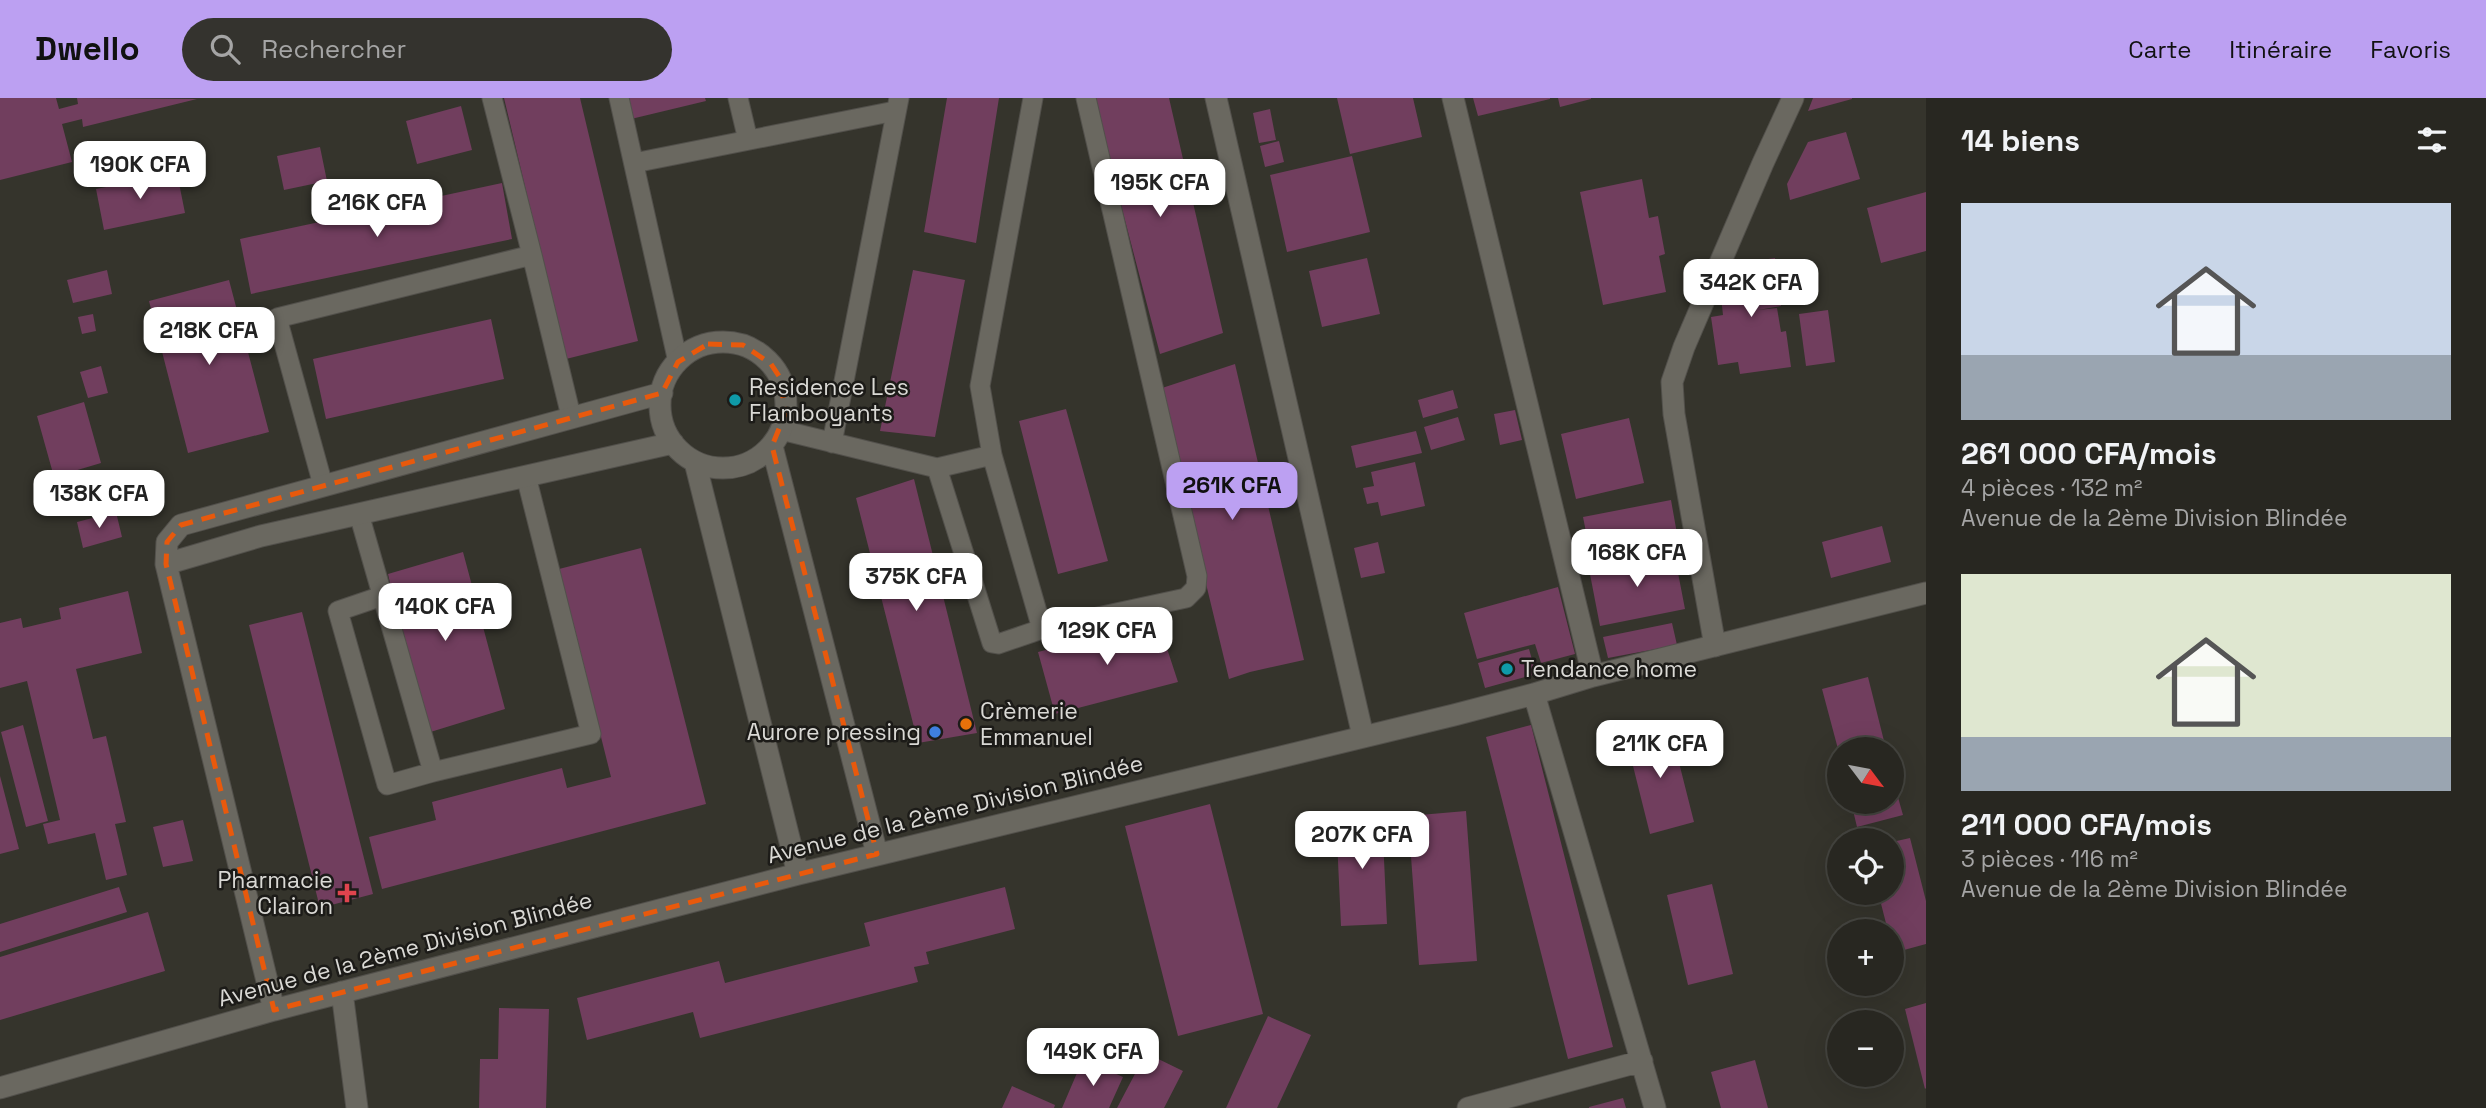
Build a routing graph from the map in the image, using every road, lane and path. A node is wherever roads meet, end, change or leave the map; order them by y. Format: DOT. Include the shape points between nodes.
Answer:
graph roads {
  1 [pos="492,98"];
  2 [pos="619,98"];
  3 [pos="738,98"];
  4 [pos="1033,98"];
  5 [pos="1086,98"];
  6 [pos="1216,98"];
  7 [pos="1453,98"];
  8 [pos="1793,98"];
  9 [pos="897,105"];
  10 [pos="748,141"];
  11 [pos="634,163"];
  12 [pos="532,255"];
  13 [pos="678,362"];
  14 [pos="662,393"];
  15 [pos="571,416"];
  16 [pos="776,438"];
  17 [pos="673,443"];
  18 [pos="832,443"];
  19 [pos="992,455"];
  20 [pos="695,462"];
  21 [pos="937,468"];
  22 [pos="526,476"];
  23 [pos="323,485"];
  24 [pos="359,514"];
  25 [pos="166,564"];
  26 [pos="1926,593"];
  27 [pos="382,596"];
  28 [pos="1042,629"];
  29 [pos="1715,646"];
  30 [pos="1593,676"];
  31 [pos="1534,694"];
  32 [pos="1363,736"];
  33 [pos="433,772"];
  34 [pos="877,854"];
  35 [pos="798,874"];
  36 [pos="342,992"];
  37 [pos="274,1010"];
  38 [pos="1642,1062"];
  39 [pos="0,1088"];
  40 [pos="357,1108"];
  41 [pos="1468,1108"];
  42 [pos="1655,1108"];
  1 -- 12 [label="lane"];
  2 -- 11 [label="lane"];
  3 -- 10 [label="lane"];
  4 -- 19 [label="lane" via="980,386"];
  5 -- 28 [label="lane" via="1197,576 1196,588 1186,598"];
  6 -- 32 [label="street"];
  7 -- 30 [label="street"];
  8 -- 29 [label="street" via="1672,382"];
  9 -- 10 [label="lane"];
  9 -- 18 [label="lane"];
  10 -- 11 [label="lane"];
  11 -- 13 [label="lane"];
  12 -- 15 [label="lane"];
  12 -- 23 [label="lane" via="277,318"];
  13 -- 14 [label="street"];
  13 -- 16 [label="street" via="708,344 743,345 758,353 771,364 786,396"];
  14 -- 15 [label="street"];
  14 -- 17 [label="street" via="664,427"];
  15 -- 23 [label="street"];
  16 -- 18 [label="lane"];
  16 -- 20 [label="street" via="756,459 736,467 715,468"];
  16 -- 34 [label="street"];
  17 -- 20 [label="street"];
  17 -- 22 [label="street"];
  18 -- 21 [label="lane"];
  19 -- 21 [label="lane"];
  19 -- 28 [label="lane"];
  20 -- 35 [label="street"];
  21 -- 28 [label="lane" via="989,639 998,644"];
  22 -- 24 [label="street"];
  22 -- 33 [label="lane" via="591,734"];
  23 -- 25 [label="street" via="181,525 167,542"];
  24 -- 25 [label="street"];
  24 -- 27 [label="lane"];
  25 -- 37 [label="street"];
  26 -- 29 [label="street, Avenue de la 2ème Division Blindée"];
  27 -- 33 [label="lane"];
  27 -- 33 [label="lane" via="338,611 387,785"];
  29 -- 30 [label="street, Avenue de la 2ème Division Blindée"];
  30 -- 31 [label="street, Avenue de la 2ème Division Blindée"];
  31 -- 32 [label="street, Avenue de la 2ème Division Blindée"];
  31 -- 38 [label="street"];
  32 -- 34 [label="street, Avenue de la 2ème Division Blindée"];
  34 -- 35 [label="street, Avenue de la 2ème Division Blindée"];
  35 -- 36 [label="street, Avenue de la 2ème Division Blindée"];
  36 -- 37 [label="street, Avenue de la 2ème Division Blindée"];
  36 -- 40 [label="street"];
  37 -- 39 [label="street, Avenue de la 2ème Division Blindée"];
  38 -- 41 [label="street"];
  38 -- 42 [label="street"];
}
